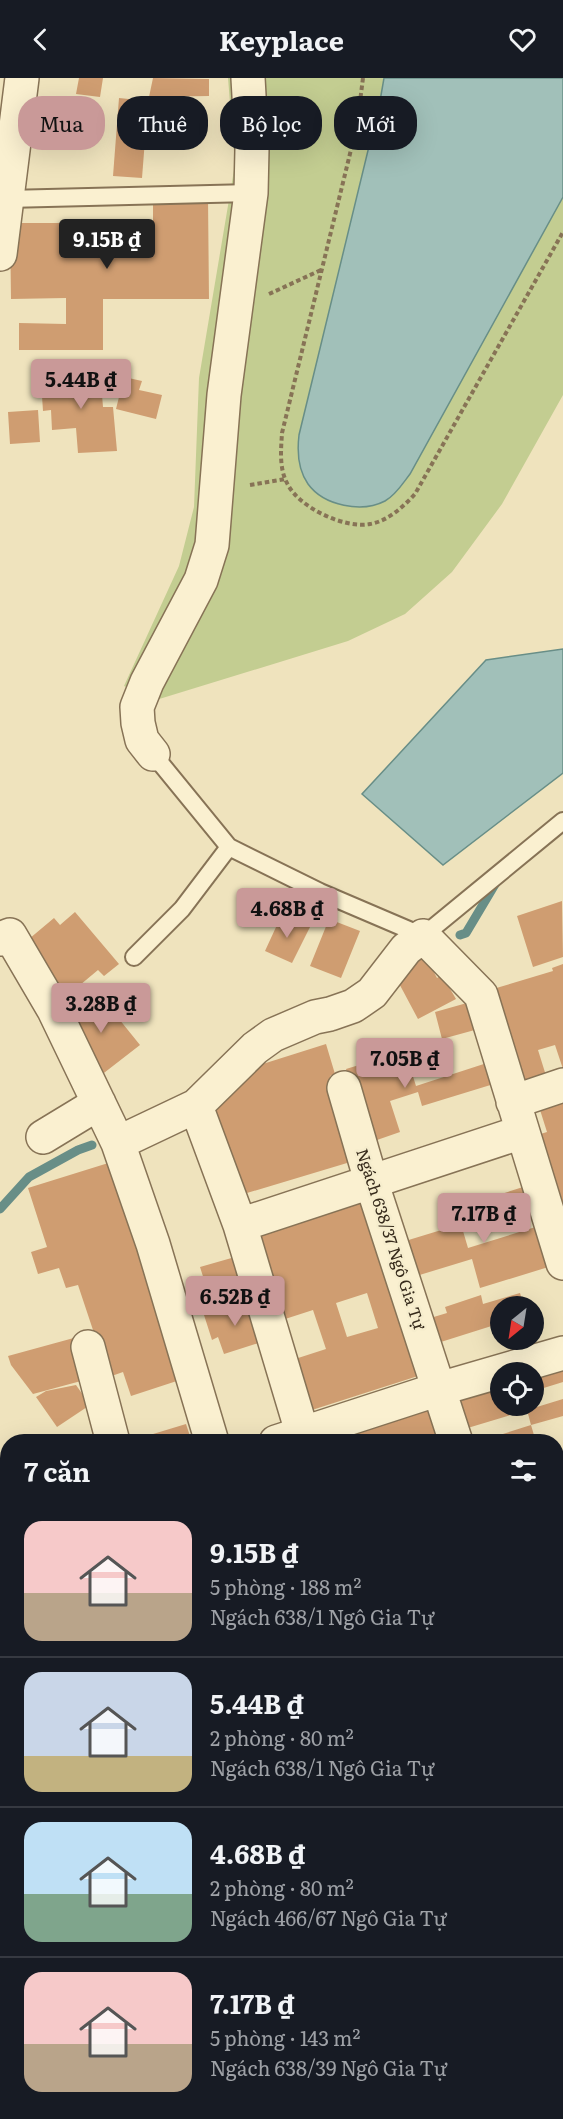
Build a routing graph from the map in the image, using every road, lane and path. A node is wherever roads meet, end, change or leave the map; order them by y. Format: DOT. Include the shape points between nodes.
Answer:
graph roads {
  1 [pos="22,78"];
  2 [pos="248,78"];
  3 [pos="363,78"];
  4 [pos="251,193"];
  5 [pos="7,199"];
  6 [pos="563,232"];
  7 [pos="0,254"];
  8 [pos="321,270"];
  9 [pos="236,309"];
  10 [pos="153,754"];
  11 [pos="563,821"];
  12 [pos="229,847"];
  13 [pos="423,936"];
  14 [pos="0,939"];
  15 [pos="134,957"];
  16 [pos="563,1085"];
  17 [pos="344,1088"];
  18 [pos="99,1103"];
  19 [pos="196,1106"];
  20 [pos="518,1117"];
  21 [pos="43,1137"];
  22 [pos="118,1143"];
  23 [pos="371,1181"];
  24 [pos="240,1225"];
  25 [pos="563,1263"];
  26 [pos="88,1347"];
  27 [pos="563,1353"];
  28 [pos="439,1389"];
  29 [pos="110,1434"];
  30 [pos="210,1434"];
  31 [pos="294,1434"];
  32 [pos="309,1434"];
  33 [pos="453,1434"];
  1 -- 5 [label="street"];
  2 -- 4 [label="street"];
  3 -- 8 [label="path" via="357,125"];
  4 -- 5 [label="lane"];
  4 -- 9 [label="street"];
  5 -- 7 [label="street"];
  6 -- 8 [label="path" via="415,495 404,507 369,525 314,510 287,484 282,467 282,433"];
  8 -- 9 [label="path"];
  9 -- 10 [label="street" via="208,561 137,707 142,740"];
  10 -- 12 [label="lane"];
  11 -- 13 [label="lane"];
  12 -- 13 [label="lane"];
  12 -- 15 [label="lane" via="182,909"];
  13 -- 19 [label="street" via="406,949 372,993 353,1006 273,1035 255,1047"];
  13 -- 20 [label="street" via="482,995"];
  14 -- 18 [label="street" via="10,935 54,1010"];
  16 -- 20 [label="street"];
  17 -- 23 [label="street, Ngách 638/37 Ngô Gia Tự"];
  18 -- 21 [label="street"];
  18 -- 22 [label="street"];
  19 -- 22 [label="street"];
  19 -- 24 [label="street"];
  20 -- 23 [label="street"];
  20 -- 25 [label="street"];
  22 -- 30 [label="street" via="153,1244"];
  23 -- 24 [label="street"];
  23 -- 28 [label="street, Ngách 638/37 Ngô Gia Tự"];
  24 -- 31 [label="street"];
  26 -- 29 [label="street"];
  27 -- 28 [label="street"];
  28 -- 32 [label="street"];
  28 -- 33 [label="street, Ngách 638/37 Ngô Gia Tự"];
}
